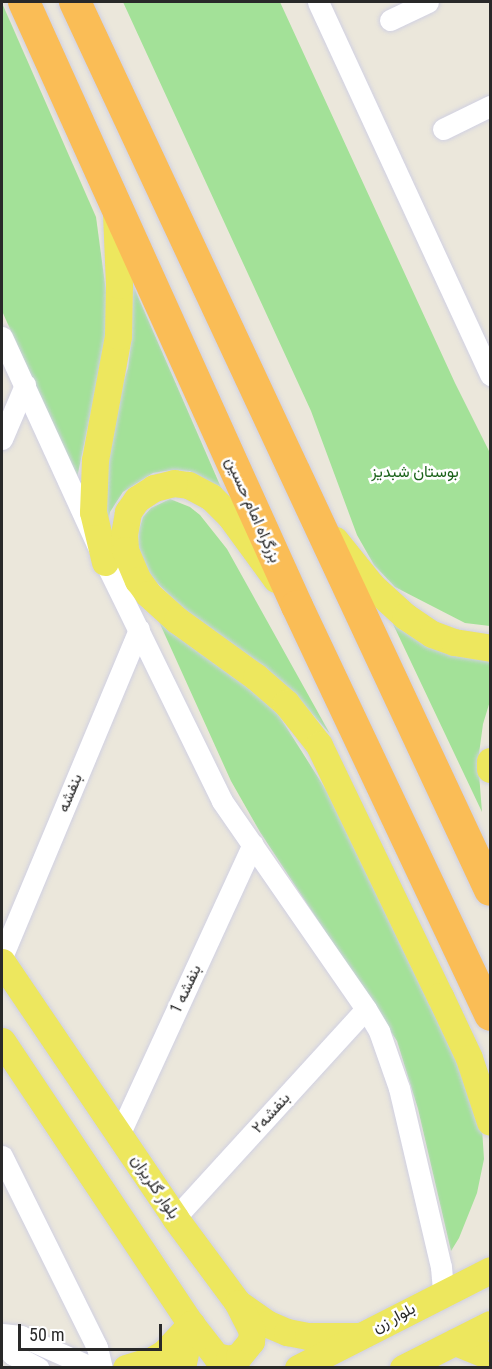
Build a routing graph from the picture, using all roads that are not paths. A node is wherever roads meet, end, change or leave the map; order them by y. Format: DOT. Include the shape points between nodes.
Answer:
graph roads {
  1 [pos="24,2"];
  2 [pos="75,2"];
  3 [pos="318,2"];
  4 [pos="428,2"];
  5 [pos="390,20"];
  6 [pos="490,106"];
  7 [pos="443,129"];
  8 [pos="115,202"];
  9 [pos="2,337"];
  10 [pos="490,375"];
  11 [pos="25,385"];
  12 [pos="2,439"];
  13 [pos="305,499"];
  14 [pos="105,562"];
  15 [pos="297,606"];
  16 [pos="138,629"];
  17 [pos="490,648"];
  18 [pos="490,761"];
  19 [pos="490,769"];
  20 [pos="253,844"];
  21 [pos="490,890"];
  22 [pos="2,957"];
  23 [pos="2,962"];
  24 [pos="366,1009"];
  25 [pos="490,1015"];
  26 [pos="2,1041"];
  27 [pos="490,1122"];
  28 [pos="118,1134"];
  29 [pos="2,1156"];
  30 [pos="175,1218"];
  31 [pos="490,1270"];
  32 [pos="443,1293"];
  33 [pos="238,1303"];
  34 [pos="191,1324"];
  35 [pos="490,1324"];
  36 [pos="2,1335"];
  37 [pos="359,1336"];
  38 [pos="2,1342"];
  39 [pos="455,1342"];
  40 [pos="490,1356"];
  41 [pos="38,1368"];
  42 [pos="93,1368"];
  43 [pos="102,1368"];
  44 [pos="126,1368"];
  45 [pos="182,1368"];
  46 [pos="298,1368"];
  47 [pos="403,1368"];
  1 -- 8 [label="highway, بزرگراه امام حسین"];
  2 -- 13 [label="highway"];
  3 -- 10 [label="street"];
  4 -- 5 [label="street"];
  6 -- 7 [label="street"];
  8 -- 14 [label="main road" via="118,336 96,460 93,512"];
  8 -- 15 [label="highway, بزرگراه امام حسین"];
  9 -- 11 [label="street"];
  11 -- 12 [label="street"];
  11 -- 14 [label="street"];
  13 -- 17 [label="main road" via="372,586 405,616 432,634"];
  13 -- 21 [label="highway"];
  14 -- 16 [label="street"];
  15 -- 25 [label="highway, بزرگراه امام حسین"];
  15 -- 27 [label="main road" via="230,516 201,491 174,483 154,488 137,499 128,513 125,550 148,594 286,703 319,745 440,996 473,1069"];
  16 -- 20 [label="street" via="222,801"];
  16 -- 22 [label="street, بنفشه"];
  18 -- 19 [label="main road"];
  20 -- 24 [label="street"];
  20 -- 28 [label="street, بنفشه 1"];
  23 -- 28 [label="main road, بلوار گلریزان"];
  24 -- 30 [label="street, بنفشه۲"];
  24 -- 32 [label="street" via="389,1056 399,1088 441,1267"];
  26 -- 34 [label="main road"];
  28 -- 30 [label="main road, بلوار گلریزان"];
  29 -- 43 [label="street" via="97,1347"];
  30 -- 33 [label="main road, بلوار گلریزان"];
  31 -- 32 [label="main road, بلوار زن"];
  32 -- 37 [label="main road, بلوار زن"];
  33 -- 34 [label="main road" via="252,1331 251,1341 239,1356 216,1356"];
  33 -- 37 [label="main road, بلوار گلریزان" via="286,1332"];
  34 -- 44 [label="main road" via="164,1353"];
  34 -- 45 [label="main road"];
  35 -- 39 [label="main road"];
  36 -- 42 [label="street" via="21,1336"];
  37 -- 46 [label="main road, بلوار زن"];
  38 -- 41 [label="street" via="12,1354"];
  39 -- 40 [label="main road"];
  39 -- 47 [label="main road"];
}
